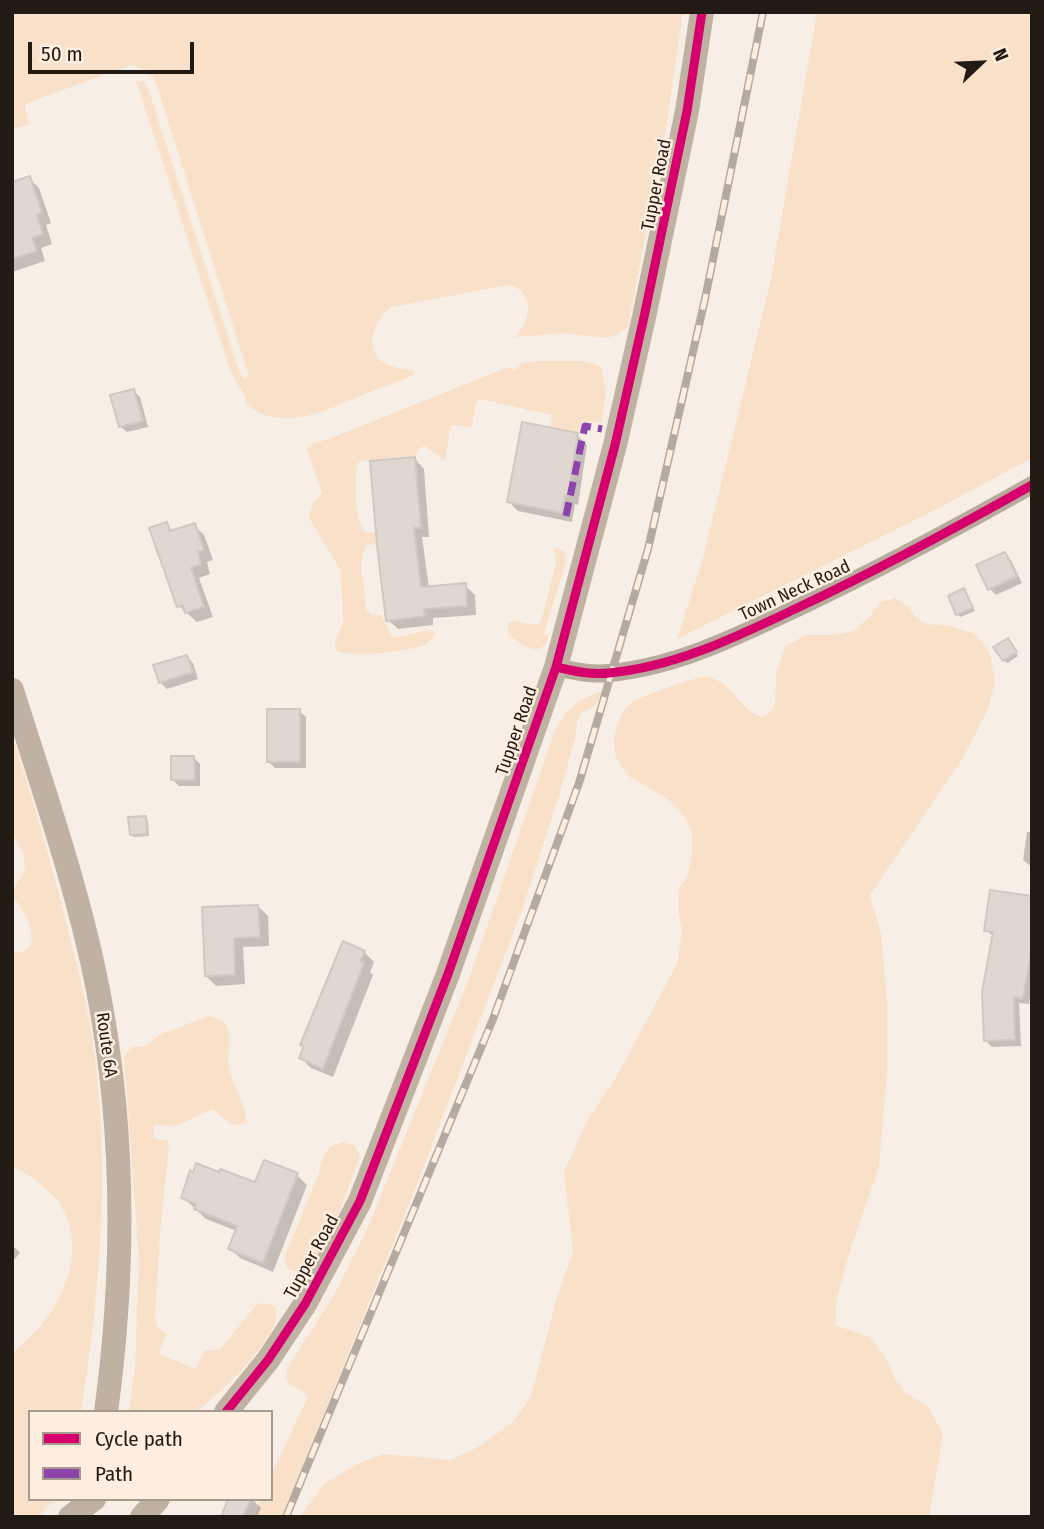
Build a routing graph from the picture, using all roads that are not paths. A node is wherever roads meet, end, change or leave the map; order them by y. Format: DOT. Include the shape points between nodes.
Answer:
graph roads {
  1 [pos="702,12"];
  2 [pos="1032,485"];
  3 [pos="556,667"];
  4 [pos="12,690"];
  5 [pos="106,1410"];
  6 [pos="228,1410"];
  7 [pos="156,1501"];
  8 [pos="142,1517"];
  1 -- 3 [label="main road, Tupper Road" via="688,111 656,267"];
  2 -- 3 [label="street, Town Neck Road" via="866,575 706,650 611,673"];
  3 -- 6 [label="main road, Tupper Road" via="448,974 360,1201 300,1311"];
  4 -- 5 [label="main road, Route 6A" via="70,877 107,1041 120,1203 117,1308"];
  7 -- 8 [label="main road"];
}
